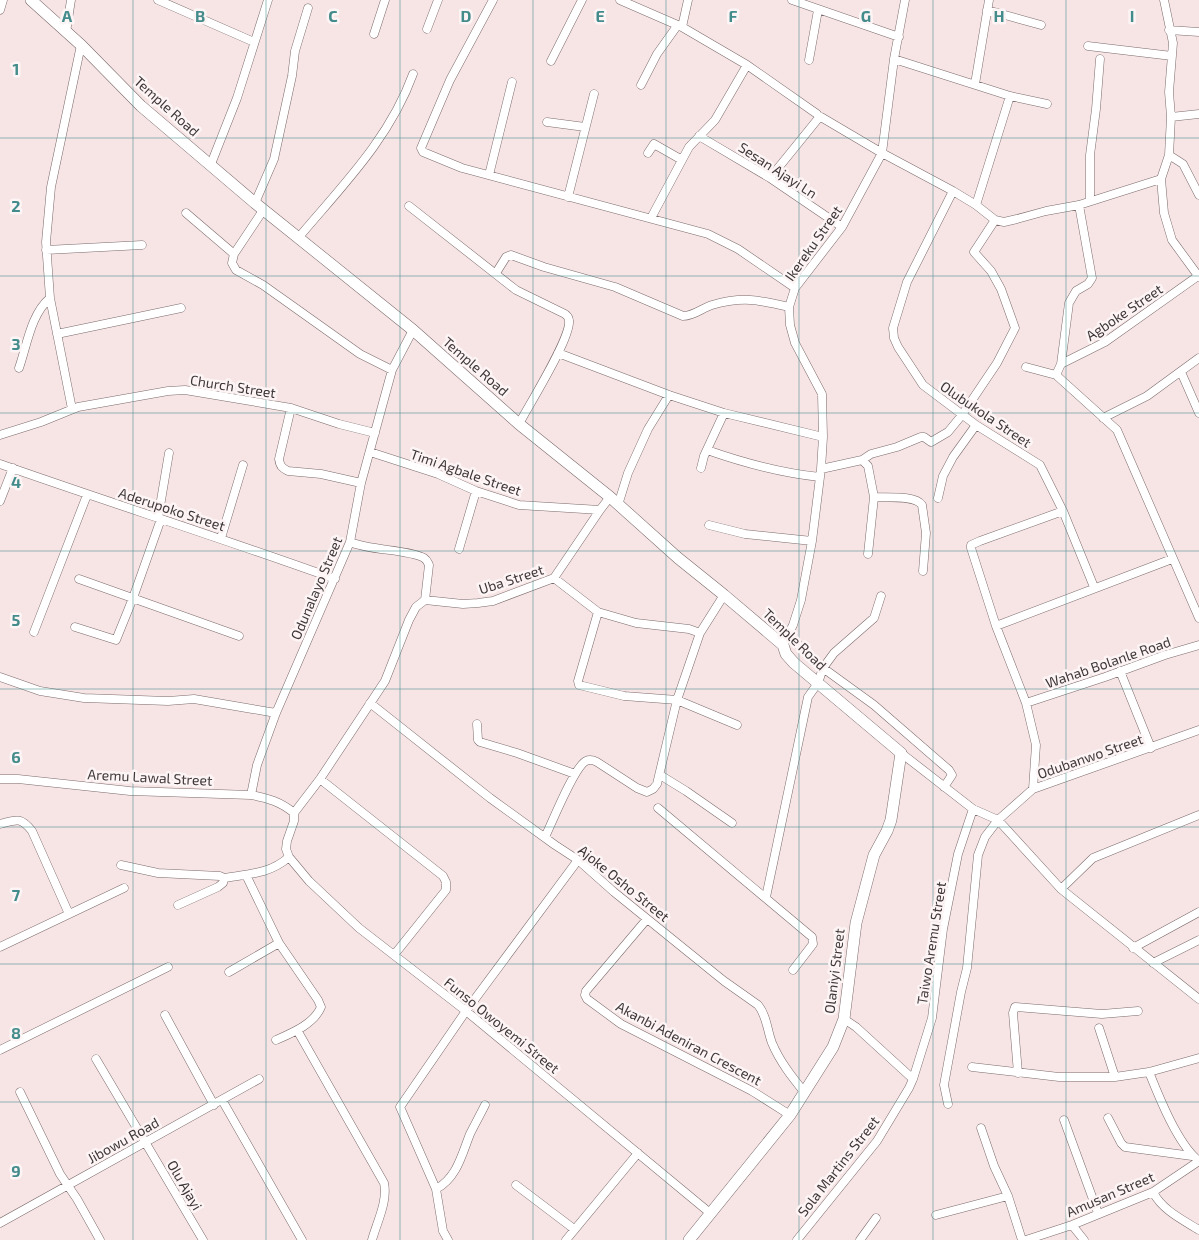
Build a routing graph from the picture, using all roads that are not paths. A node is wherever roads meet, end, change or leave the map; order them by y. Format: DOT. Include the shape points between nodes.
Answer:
graph roads {
  1 [pos="3,0"];
  2 [pos="32,0"];
  3 [pos="71,0"];
  4 [pos="158,0"];
  5 [pos="268,0"];
  6 [pos="385,0"];
  7 [pos="438,0"];
  8 [pos="493,0"];
  9 [pos="582,0"];
  10 [pos="620,0"];
  11 [pos="688,0"];
  12 [pos="792,0"];
  13 [pos="905,0"];
  14 [pos="989,0"];
  15 [pos="1164,0"];
  16 [pos="308,8"];
  17 [pos="0,10"];
  18 [pos="818,10"];
  19 [pos="987,10"];
  20 [pos="1041,25"];
  21 [pos="680,26"];
  22 [pos="427,29"];
  23 [pos="1170,30"];
  24 [pos="66,32"];
  25 [pos="1199,32"];
  26 [pos="374,34"];
  27 [pos="899,37"];
  28 [pos="254,42"];
  29 [pos="81,44"];
  30 [pos="1088,46"];
  31 [pos="1172,56"];
  32 [pos="894,59"];
  33 [pos="1100,59"];
  34 [pos="809,60"];
  35 [pos="551,62"];
  36 [pos="747,65"];
  37 [pos="413,74"];
  38 [pos="512,82"];
  39 [pos="975,84"];
  40 [pos="640,85"];
  41 [pos="594,94"];
  42 [pos="1010,96"];
  43 [pos="1047,104"];
  44 [pos="1199,114"];
  45 [pos="818,117"];
  46 [pos="1171,117"];
  47 [pos="547,122"];
  48 [pos="586,127"];
  49 [pos="699,136"];
  50 [pos="648,153"];
  51 [pos="882,153"];
  52 [pos="1168,155"];
  53 [pos="682,160"];
  54 [pos="211,164"];
  55 [pos="489,175"];
  56 [pos="770,178"];
  57 [pos="1161,178"];
  58 [pos="953,191"];
  59 [pos="1199,195"];
  60 [pos="568,197"];
  61 [pos="1090,200"];
  62 [pos="976,205"];
  63 [pos="1079,205"];
  64 [pos="260,206"];
  65 [pos="409,206"];
  66 [pos="186,213"];
  67 [pos="651,218"];
  68 [pos="995,220"];
  69 [pos="842,227"];
  70 [pos="299,237"];
  71 [pos="142,245"];
  72 [pos="46,250"];
  73 [pos="234,254"];
  74 [pos="496,273"];
  75 [pos="1199,277"];
  76 [pos="795,288"];
  77 [pos="50,298"];
  78 [pos="789,307"];
  79 [pos="181,308"];
  80 [pos="413,330"];
  81 [pos="57,334"];
  82 [pos="558,353"];
  83 [pos="1199,358"];
  84 [pos="1061,364"];
  85 [pos="1026,367"];
  86 [pos="19,368"];
  87 [pos="392,370"];
  88 [pos="1181,372"];
  89 [pos="1056,375"];
  90 [pos="669,395"];
  91 [pos="291,408"];
  92 [pos="72,409"];
  93 [pos="724,413"];
  94 [pos="1199,414"];
  95 [pos="1103,418"];
  96 [pos="969,420"];
  97 [pos="519,424"];
  98 [pos="375,432"];
  99 [pos="0,435"];
  100 [pos="823,437"];
  101 [pos="707,450"];
  102 [pos="370,452"];
  103 [pos="169,453"];
  104 [pos="862,460"];
  105 [pos="0,464"];
  106 [pos="243,464"];
  107 [pos="13,468"];
  108 [pos="701,468"];
  109 [pos="821,473"];
  110 [pos="361,483"];
  111 [pos="476,491"];
  112 [pos="87,495"];
  113 [pos="874,497"];
  114 [pos="938,498"];
  115 [pos="0,501"];
  116 [pos="614,501"];
  117 [pos="600,510"];
  118 [pos="1062,511"];
  119 [pos="160,518"];
  120 [pos="709,526"];
  121 [pos="221,538"];
  122 [pos="812,541"];
  123 [pos="350,542"];
  124 [pos="459,549"];
  125 [pos="868,554"];
  126 [pos="1172,559"];
  127 [pos="923,570"];
  128 [pos="554,578"];
  129 [pos="79,579"];
  130 [pos="335,580"];
  131 [pos="1094,587"];
  132 [pos="724,595"];
  133 [pos="881,596"];
  134 [pos="133,598"];
  135 [pos="425,600"];
  136 [pos="598,612"];
  137 [pos="1199,618"];
  138 [pos="996,626"];
  139 [pos="75,627"];
  140 [pos="34,632"];
  141 [pos="700,633"];
  142 [pos="239,636"];
  143 [pos="785,640"];
  144 [pos="1199,645"];
  145 [pos="824,668"];
  146 [pos="1120,671"];
  147 [pos="0,677"];
  148 [pos="818,682"];
  149 [pos="678,700"];
  150 [pos="370,703"];
  151 [pos="1026,703"];
  152 [pos="276,713"];
  153 [pos="477,724"];
  154 [pos="737,725"];
  155 [pos="1199,730"];
  156 [pos="1151,748"];
  157 [pos="901,753"];
  158 [pos="575,774"];
  159 [pos="660,775"];
  160 [pos="0,779"];
  161 [pos="320,779"];
  162 [pos="944,787"];
  163 [pos="1033,789"];
  164 [pos="251,795"];
  165 [pos="658,808"];
  166 [pos="974,810"];
  167 [pos="294,813"];
  168 [pos="1199,815"];
  169 [pos="995,819"];
  170 [pos="732,823"];
  171 [pos="0,824"];
  172 [pos="545,837"];
  173 [pos="289,857"];
  174 [pos="578,860"];
  175 [pos="121,865"];
  176 [pos="246,875"];
  177 [pos="224,878"];
  178 [pos="124,888"];
  179 [pos="1061,889"];
  180 [pos="766,897"];
  181 [pos="178,905"];
  182 [pos="1199,912"];
  183 [pos="70,914"];
  184 [pos="647,918"];
  185 [pos="1199,940"];
  186 [pos="279,943"];
  187 [pos="0,947"];
  188 [pos="1133,948"];
  189 [pos="394,955"];
  190 [pos="1154,963"];
  191 [pos="168,966"];
  192 [pos="793,970"];
  193 [pos="229,972"];
  194 [pos="1199,999"];
  195 [pos="466,1011"];
  196 [pos="1138,1011"];
  197 [pos="165,1015"];
  198 [pos="844,1019"];
  199 [pos="1099,1028"];
  200 [pos="297,1030"];
  201 [pos="276,1040"];
  202 [pos="0,1050"];
  203 [pos="1199,1058"];
  204 [pos="96,1059"];
  205 [pos="972,1068"];
  206 [pos="1149,1072"];
  207 [pos="1018,1073"];
  208 [pos="1115,1077"];
  209 [pos="259,1079"];
  210 [pos="913,1080"];
  211 [pos="20,1092"];
  212 [pos="805,1093"];
  213 [pos="222,1100"];
  214 [pos="214,1104"];
  215 [pos="948,1104"];
  216 [pos="485,1105"];
  217 [pos="790,1115"];
  218 [pos="1108,1118"];
  219 [pos="1064,1120"];
  220 [pos="981,1128"];
  221 [pos="145,1142"];
  222 [pos="638,1153"];
  223 [pos="1197,1160"];
  224 [pos="516,1185"];
  225 [pos="69,1186"];
  226 [pos="436,1189"];
  227 [pos="1154,1192"];
  228 [pos="1008,1196"];
  229 [pos="710,1213"];
  230 [pos="1098,1213"];
  231 [pos="936,1215"];
  232 [pos="876,1218"];
  233 [pos="0,1223"];
  234 [pos="1072,1225"];
  235 [pos="574,1229"];
  236 [pos="1199,1230"];
  237 [pos="800,1239"];
  238 [pos="100,1240"];
  239 [pos="202,1240"];
  240 [pos="302,1240"];
  241 [pos="372,1240"];
  242 [pos="448,1240"];
  243 [pos="566,1240"];
  244 [pos="689,1240"];
  245 [pos="860,1240"];
  246 [pos="1024,1240"];
  247 [pos="1084,1240"];
  1 -- 17 [label="street"];
  2 -- 24 [label="street, Temple Road"];
  3 -- 24 [label="street"];
  4 -- 28 [label="street"];
  5 -- 28 [label="street"];
  6 -- 26 [label="street"];
  7 -- 22 [label="street"];
  8 -- 55 [label="street" via="450,80 421,148 462,168"];
  9 -- 35 [label="street"];
  10 -- 21 [label="street"];
  11 -- 21 [label="street"];
  12 -- 18 [label="street"];
  13 -- 27 [label="street, Ikereku Street"];
  14 -- 19 [label="street"];
  15 -- 23 [label="street"];
  16 -- 64 [label="street" via="294,51 292,76 274,159"];
  18 -- 27 [label="street"];
  18 -- 34 [label="street"];
  19 -- 20 [label="street"];
  19 -- 39 [label="street"];
  21 -- 36 [label="street"];
  21 -- 40 [label="street" via="657,54"];
  23 -- 25 [label="street"];
  23 -- 31 [label="street"];
  24 -- 29 [label="street, Temple Road"];
  27 -- 32 [label="street, Ikereku Street"];
  28 -- 54 [label="street" via="237,98"];
  29 -- 54 [label="street, Temple Road" via="141,106"];
  29 -- 72 [label="street" via="51,187"];
  30 -- 31 [label="street"];
  31 -- 46 [label="street"];
  32 -- 39 [label="street"];
  32 -- 51 [label="street, Ikereku Street"];
  33 -- 61 [label="street" via="1090,155"];
  36 -- 45 [label="street"];
  36 -- 49 [label="street" via="715,120"];
  37 -- 70 [label="street" via="406,95 383,135"];
  38 -- 55 [label="street"];
  39 -- 42 [label="street"];
  41 -- 48 [label="street"];
  42 -- 43 [label="street"];
  42 -- 62 [label="street"];
  44 -- 46 [label="street"];
  45 -- 51 [label="street"];
  45 -- 56 [label="street"];
  46 -- 52 [label="street"];
  47 -- 48 [label="street"];
  48 -- 60 [label="street"];
  49 -- 53 [label="street"];
  49 -- 56 [label="street, Sesan Ajayi Ln"];
  50 -- 53 [label="street" via="654,144"];
  51 -- 58 [label="street"];
  51 -- 69 [label="street, Ikereku Street"];
  52 -- 57 [label="street"];
  52 -- 59 [label="street" via="1183,164"];
  53 -- 67 [label="street"];
  54 -- 64 [label="street, Temple Road"];
  55 -- 60 [label="street"];
  56 -- 69 [label="street, Sesan Ajayi Ln"];
  57 -- 61 [label="street"];
  57 -- 75 [label="street" via="1164,213 1172,240"];
  58 -- 62 [label="street"];
  58 -- 96 [label="street, Olubukola Street" via="907,282 892,328 898,347 922,385"];
  60 -- 67 [label="street"];
  61 -- 63 [label="street"];
  62 -- 68 [label="street"];
  63 -- 68 [label="street" via="1004,222"];
  63 -- 84 [label="street" via="1092,278 1069,303"];
  64 -- 70 [label="street, Temple Road"];
  64 -- 73 [label="street"];
  65 -- 74 [label="street"];
  66 -- 73 [label="street"];
  67 -- 76 [label="street" via="708,234 738,249"];
  68 -- 96 [label="street" via="974,252 991,271 1001,289 1015,328"];
  69 -- 76 [label="street, Ikereku Street"];
  70 -- 80 [label="street, Temple Road"];
  71 -- 72 [label="street"];
  72 -- 77 [label="street"];
  73 -- 87 [label="street" via="232,263 236,270 360,354"];
  74 -- 78 [label="street" via="506,257 512,255 615,287 684,316 720,303 744,299"];
  74 -- 82 [label="street" via="516,290 566,314 569,318"];
  75 -- 84 [label="street, Agboke Street" via="1105,342"];
  76 -- 78 [label="street, Ikereku Street"];
  77 -- 81 [label="street"];
  77 -- 86 [label="street" via="37,314"];
  78 -- 100 [label="street, Ikereku Street" via="791,334 822,394"];
  79 -- 81 [label="street"];
  80 -- 87 [label="street, Odunalayo Street"];
  80 -- 97 [label="street, Temple Road"];
  81 -- 92 [label="street"];
  82 -- 90 [label="street"];
  82 -- 97 [label="street"];
  83 -- 88 [label="street"];
  84 -- 89 [label="street"];
  85 -- 89 [label="street"];
  87 -- 98 [label="street, Odunalayo Street"];
  88 -- 94 [label="street"];
  88 -- 95 [label="street" via="1148,396"];
  89 -- 95 [label="street"];
  90 -- 93 [label="street"];
  90 -- 116 [label="street" via="648,429"];
  91 -- 92 [label="street, Church Street" via="185,390"];
  91 -- 98 [label="street, Church Street"];
  91 -- 110 [label="street" via="279,459 283,469"];
  92 -- 99 [label="street, Church Street"];
  93 -- 100 [label="street"];
  93 -- 101 [label="street"];
  95 -- 126 [label="street" via="1117,430"];
  96 -- 104 [label="street" via="931,442 921,437"];
  96 -- 114 [label="street" via="943,476"];
  96 -- 118 [label="street, Olubukola Street" via="1040,465"];
  97 -- 116 [label="street, Temple Road"];
  98 -- 102 [label="street, Odunalayo Street"];
  100 -- 109 [label="street, Ikereku Street"];
  101 -- 108 [label="street"];
  101 -- 109 [label="street" via="795,474"];
  102 -- 110 [label="street, Odunalayo Street"];
  102 -- 111 [label="street, Timi Agbale Street" via="438,474"];
  103 -- 119 [label="street"];
  104 -- 109 [label="street"];
  104 -- 113 [label="street" via="868,466"];
  105 -- 107 [label="street, Aderupoko Street"];
  106 -- 121 [label="street"];
  107 -- 112 [label="street, Aderupoko Street"];
  107 -- 115 [label="street"];
  109 -- 122 [label="street, Ikereku Street"];
  110 -- 123 [label="street, Odunalayo Street"];
  111 -- 117 [label="street, Timi Agbale Street" via="518,505"];
  111 -- 124 [label="street"];
  112 -- 119 [label="street, Aderupoko Street"];
  112 -- 140 [label="street"];
  113 -- 125 [label="street"];
  113 -- 127 [label="street" via="909,498 922,504 926,533"];
  116 -- 117 [label="street"];
  116 -- 132 [label="street, Temple Road"];
  117 -- 128 [label="street, Uba Street"];
  118 -- 131 [label="street"];
  118 -- 138 [label="street" via="971,545"];
  119 -- 121 [label="street, Aderupoko Street"];
  119 -- 134 [label="street"];
  120 -- 122 [label="street" via="745,534"];
  121 -- 130 [label="street, Aderupoko Street"];
  122 -- 143 [label="street, Ikereku Street" via="801,600"];
  123 -- 130 [label="street, Odunalayo Street"];
  123 -- 135 [label="street" via="424,558 428,565"];
  126 -- 131 [label="street"];
  126 -- 137 [label="street"];
  128 -- 135 [label="street, Uba Street" via="478,603"];
  128 -- 136 [label="street"];
  129 -- 134 [label="street"];
  130 -- 152 [label="street, Odunalayo Street"];
  131 -- 138 [label="street"];
  132 -- 141 [label="street"];
  132 -- 143 [label="street, Temple Road"];
  133 -- 145 [label="street" via="874,618 834,652"];
  134 -- 139 [label="street" via="116,640"];
  134 -- 142 [label="street"];
  135 -- 150 [label="street" via="416,607 385,681"];
  136 -- 141 [label="street" via="636,623"];
  136 -- 149 [label="street" via="579,684 624,696"];
  138 -- 151 [label="street"];
  141 -- 149 [label="street"];
  143 -- 145 [label="street"];
  143 -- 148 [label="street, Temple Road" via="786,654"];
  144 -- 146 [label="street, Wahab Bolanle Road"];
  145 -- 148 [label="street"];
  145 -- 162 [label="street" via="874,705 949,770 952,775"];
  146 -- 151 [label="street, Wahab Bolanle Road"];
  146 -- 156 [label="street"];
  147 -- 152 [label="street" via="40,691 84,698 194,699"];
  148 -- 157 [label="street, Temple Road"];
  148 -- 180 [label="street" via="808,697"];
  149 -- 154 [label="street"];
  149 -- 159 [label="street"];
  150 -- 161 [label="street"];
  150 -- 172 [label="street, Ajoke Osho Street"];
  151 -- 163 [label="street" via="1036,745"];
  152 -- 164 [label="street, Odunalayo Street" via="257,765"];
  153 -- 158 [label="street" via="480,742"];
  155 -- 156 [label="street, Odubanwo Street"];
  156 -- 163 [label="street, Odubanwo Street"];
  157 -- 162 [label="street"];
  157 -- 198 [label="street, Olaniyi Street" via="891,820 874,855 856,923"];
  158 -- 159 [label="street" via="584,761 591,759 647,792 654,789"];
  158 -- 172 [label="street"];
  159 -- 170 [label="street"];
  160 -- 164 [label="street, Aremu Lawal Street" via="130,791"];
  161 -- 167 [label="street"];
  161 -- 189 [label="street" via="443,876 446,882 446,890"];
  162 -- 166 [label="street"];
  163 -- 169 [label="street, Odubanwo Street"];
  164 -- 167 [label="street, Aremu Lawal Street" via="282,804"];
  165 -- 180 [label="street"];
  166 -- 169 [label="street"];
  166 -- 210 [label="street, Taiwo Aremu Street" via="958,854 943,929 932,1018"];
  167 -- 173 [label="street, Funso Owoyemi Street" via="286,841"];
  168 -- 179 [label="street" via="1093,858"];
  169 -- 179 [label="street"];
  169 -- 215 [label="street, Odubanwo Street" via="978,854 967,968 944,1084"];
  171 -- 183 [label="street" via="18,819 32,831"];
  172 -- 174 [label="street, Ajoke Osho Street"];
  173 -- 176 [label="street" via="270,870"];
  173 -- 189 [label="street, Funso Owoyemi Street" via="309,881"];
  174 -- 184 [label="street, Ajoke Osho Street"];
  174 -- 195 [label="street"];
  175 -- 177 [label="street" via="158,873"];
  176 -- 177 [label="street"];
  176 -- 186 [label="street"];
  177 -- 181 [label="street" via="218,887"];
  178 -- 183 [label="street"];
  179 -- 188 [label="street"];
  180 -- 192 [label="street" via="814,940"];
  182 -- 188 [label="street"];
  183 -- 187 [label="street"];
  184 -- 212 [label="street, Ajoke Osho Street" via="758,1005 782,1063"];
  184 -- 217 [label="street, Akanbi Adeniran Crescent" via="586,991 587,999 621,1024 752,1091"];
  185 -- 190 [label="street"];
  186 -- 193 [label="street"];
  186 -- 200 [label="street" via="321,1007 318,1015"];
  188 -- 190 [label="street"];
  189 -- 195 [label="street, Funso Owoyemi Street"];
  190 -- 194 [label="street"];
  191 -- 202 [label="street"];
  195 -- 222 [label="street, Funso Owoyemi Street"];
  195 -- 226 [label="street" via="400,1107"];
  196 -- 207 [label="street" via="1102,1014 1015,1008"];
  197 -- 214 [label="street"];
  198 -- 210 [label="street"];
  198 -- 212 [label="street, Olaniyi Street" via="834,1047"];
  199 -- 208 [label="street"];
  200 -- 201 [label="street"];
  200 -- 241 [label="street" via="384,1183 386,1192"];
  203 -- 206 [label="street"];
  204 -- 221 [label="street, Olu Ajayi"];
  205 -- 207 [label="street"];
  206 -- 208 [label="street"];
  206 -- 223 [label="street" via="1166,1113"];
  207 -- 208 [label="street"];
  209 -- 213 [label="street, Jibowu Road"];
  210 -- 237 [label="street, Sola Martins Street" via="877,1141"];
  211 -- 225 [label="street"];
  212 -- 217 [label="street, Olaniyi Street"];
  213 -- 214 [label="street, Jibowu Road"];
  213 -- 240 [label="street"];
  214 -- 221 [label="street, Jibowu Road"];
  216 -- 226 [label="street" via="450,1178"];
  217 -- 229 [label="street, Olaniyi Street"];
  218 -- 223 [label="street" via="1125,1147"];
  219 -- 230 [label="street"];
  220 -- 228 [label="street"];
  221 -- 225 [label="street, Jibowu Road"];
  221 -- 239 [label="street, Olu Ajayi"];
  222 -- 229 [label="street, Funso Owoyemi Street"];
  222 -- 235 [label="street"];
  223 -- 227 [label="street, Amusan Street"];
  224 -- 235 [label="street"];
  225 -- 233 [label="street, Jibowu Road"];
  225 -- 238 [label="street"];
  226 -- 242 [label="street" via="443,1231"];
  227 -- 230 [label="street, Amusan Street"];
  227 -- 236 [label="street" via="1165,1208"];
  228 -- 231 [label="street"];
  228 -- 246 [label="street"];
  229 -- 244 [label="street, Olaniyi Street"];
  230 -- 234 [label="street, Amusan Street"];
  232 -- 245 [label="street"];
  234 -- 246 [label="street, Amusan Street"];
  234 -- 247 [label="street"];
  235 -- 243 [label="street"];
}
